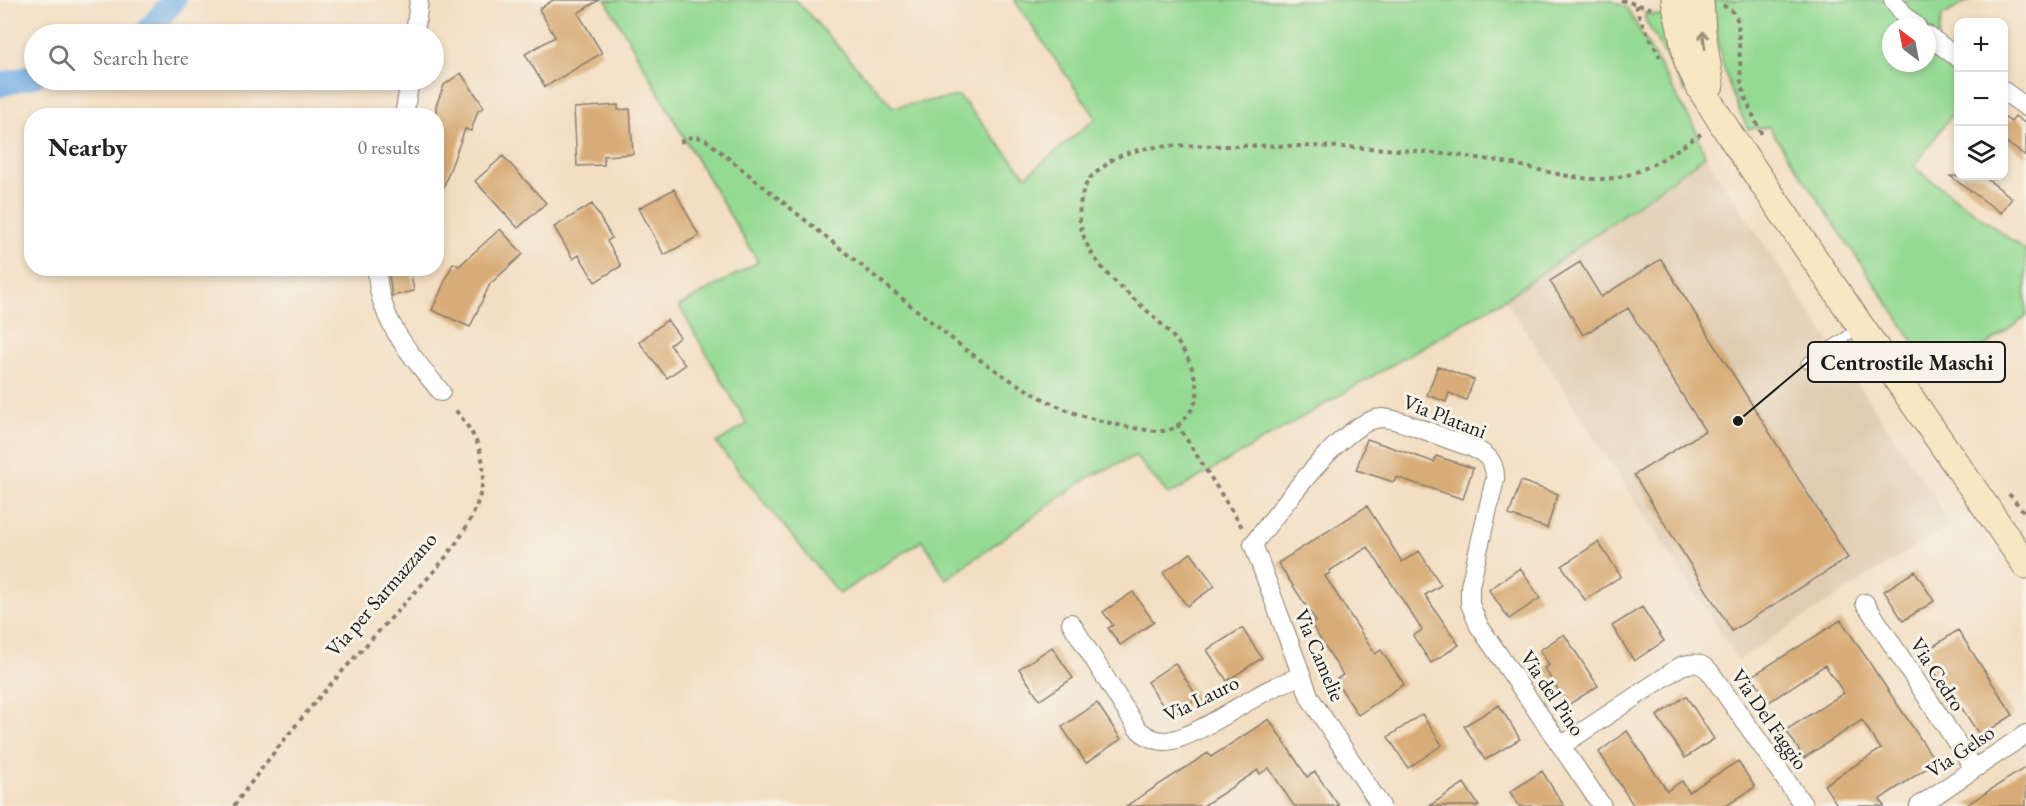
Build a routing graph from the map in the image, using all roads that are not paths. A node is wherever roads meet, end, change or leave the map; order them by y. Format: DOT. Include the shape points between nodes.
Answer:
graph roads {
  1 [pos="419,0"];
  2 [pos="1893,0"];
  3 [pos="1709,2"];
  4 [pos="1665,5"];
  5 [pos="1907,18"];
  6 [pos="416,24"];
  7 [pos="1936,41"];
  8 [pos="1954,54"];
  9 [pos="408,90"];
  10 [pos="2008,94"];
  11 [pos="2026,107"];
  12 [pos="405,108"];
  13 [pos="1711,125"];
  14 [pos="377,276"];
  15 [pos="1861,327"];
  16 [pos="1806,363"];
  17 [pos="441,392"];
  18 [pos="1253,544"];
  19 [pos="2026,565"];
  20 [pos="1865,603"];
  21 [pos="1470,604"];
  22 [pos="1071,623"];
  23 [pos="1301,676"];
  24 [pos="2026,734"];
  25 [pos="1561,746"];
  26 [pos="1974,769"];
  27 [pos="1381,806"];
  28 [pos="1602,806"];
  29 [pos="1804,806"];
  30 [pos="1919,806"];
  1 -- 6 [label="street"];
  2 -- 5 [label="street"];
  13 -- 3 [label="street, one-way" via="1711,93 1702,31"];
  4 -- 13 [label="street"];
  7 -- 8 [label="street"];
  9 -- 12 [label="street"];
  10 -- 11 [label="street"];
  13 -- 15 [label="street"];
  14 -- 17 [label="street" via="389,321"];
  15 -- 16 [label="lane"];
  15 -- 19 [label="street"];
  18 -- 21 [label="street, Via Platani" via="1343,437 1364,422 1388,418 1478,450 1492,462 1495,479 1471,579"];
  18 -- 23 [label="street, Via Camelie"];
  20 -- 26 [label="street, Via Cedro"];
  21 -- 25 [label="street, Via del Pino" via="1479,626"];
  22 -- 23 [label="street, Via Lauro" via="1137,728 1152,739 1177,738"];
  23 -- 27 [label="street, Via Camelie" via="1322,718"];
  24 -- 26 [label="street, Via Gelso"];
  25 -- 28 [label="street, Via del Pino"];
  25 -- 29 [label="street, Via Del Faggio" via="1677,669 1701,664"];
  26 -- 30 [label="street, Via Gelso"];
}
